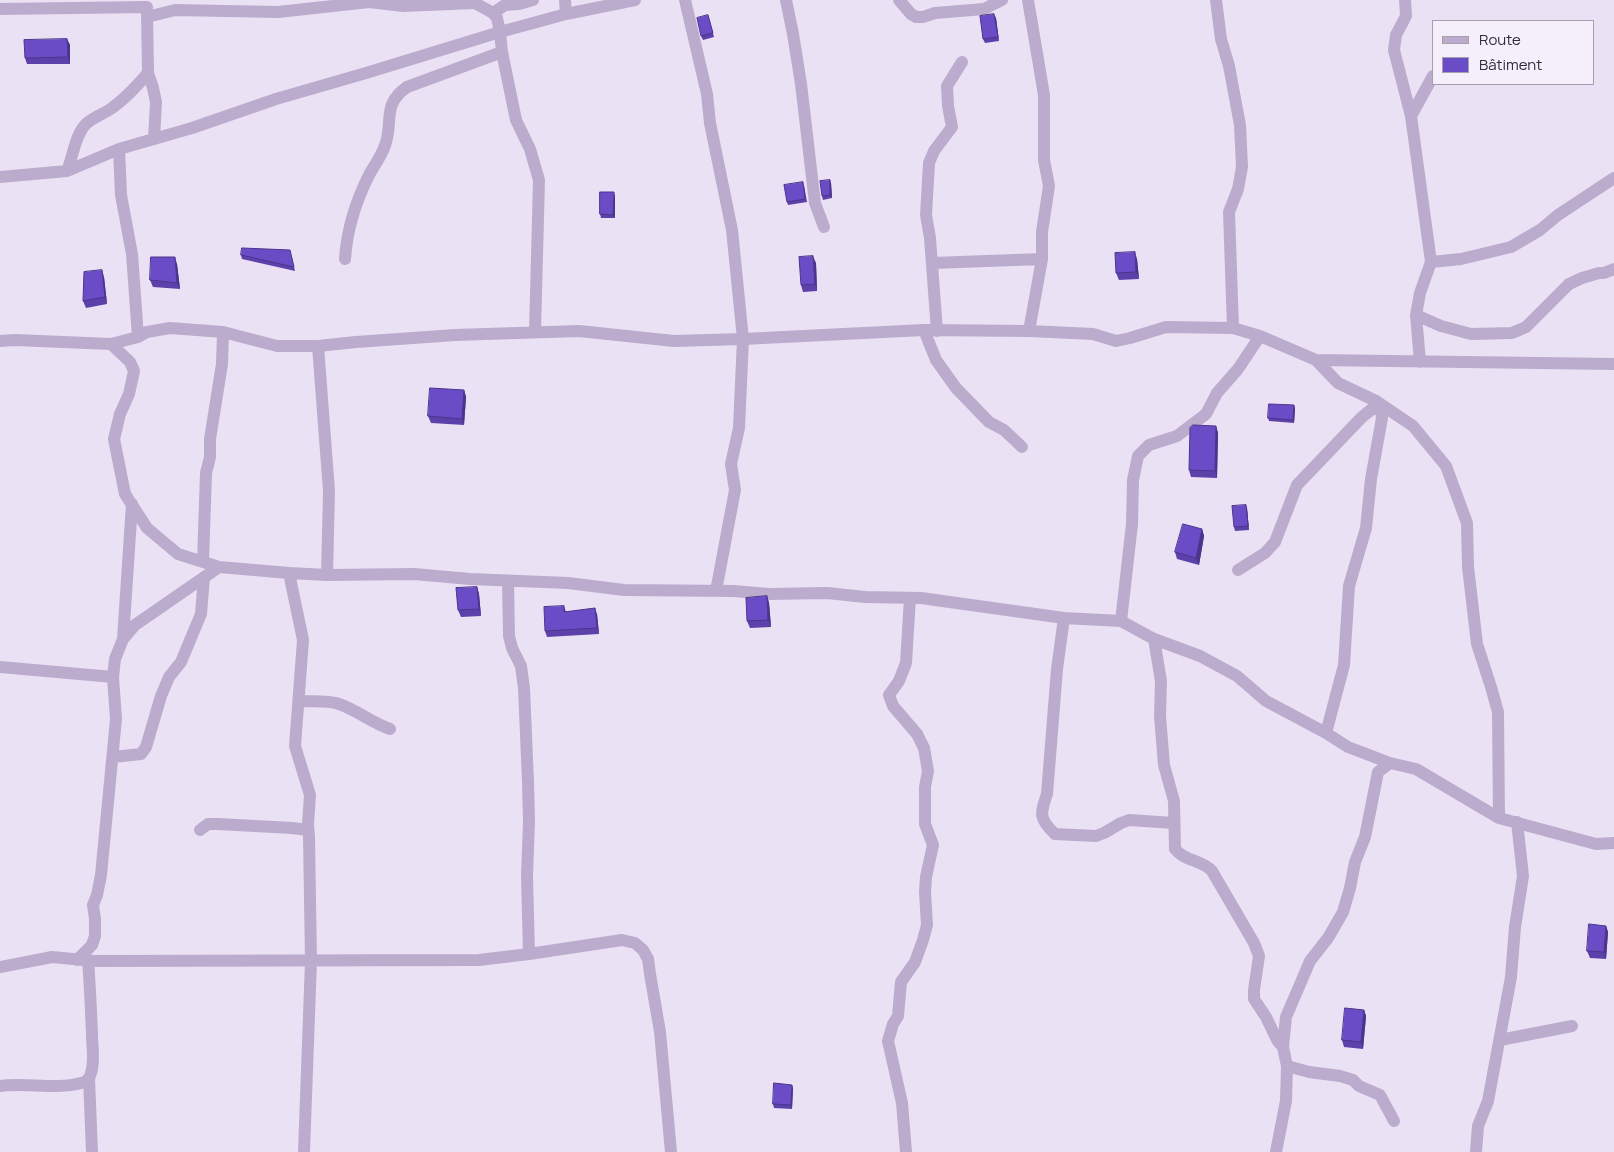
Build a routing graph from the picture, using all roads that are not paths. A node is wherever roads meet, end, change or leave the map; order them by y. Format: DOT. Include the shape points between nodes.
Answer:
graph roads {
  1 [pos="499,0"];
  2 [pos="533,0"];
  3 [pos="565,0"];
  4 [pos="635,0"];
  5 [pos="686,0"];
  6 [pos="786,0"];
  7 [pos="899,0"];
  8 [pos="1002,0"];
  9 [pos="1028,0"];
  10 [pos="1216,0"];
  11 [pos="1405,0"];
  12 [pos="147,7"];
  13 [pos="0,9"];
  14 [pos="493,13"];
  15 [pos="566,14"];
  16 [pos="500,32"];
  17 [pos="502,52"];
  18 [pos="962,62"];
  19 [pos="148,73"];
  20 [pos="1432,78"];
  21 [pos="1411,116"];
  22 [pos="154,139"];
  23 [pos="119,149"];
  24 [pos="67,171"];
  25 [pos="0,177"];
  26 [pos="1614,178"];
  27 [pos="824,227"];
  28 [pos="345,259"];
  29 [pos="1042,259"];
  30 [pos="1431,262"];
  31 [pos="932,263"];
  32 [pos="1614,270"];
  33 [pos="1416,315"];
  34 [pos="1233,328"];
  35 [pos="931,330"];
  36 [pos="1029,331"];
  37 [pos="223,332"];
  38 [pos="535,332"];
  39 [pos="1260,336"];
  40 [pos="138,337"];
  41 [pos="743,339"];
  42 [pos="0,341"];
  43 [pos="111,344"];
  44 [pos="318,346"];
  45 [pos="1316,360"];
  46 [pos="1420,362"];
  47 [pos="1614,364"];
  48 [pos="1374,405"];
  49 [pos="1022,447"];
  50 [pos="132,504"];
  51 [pos="203,562"];
  52 [pos="219,567"];
  53 [pos="1238,570"];
  54 [pos="289,574"];
  55 [pos="327,575"];
  56 [pos="204,577"];
  57 [pos="508,581"];
  58 [pos="716,591"];
  59 [pos="910,598"];
  60 [pos="1064,618"];
  61 [pos="1121,621"];
  62 [pos="123,639"];
  63 [pos="1154,639"];
  64 [pos="0,667"];
  65 [pos="113,677"];
  66 [pos="299,700"];
  67 [pos="390,729"];
  68 [pos="1326,733"];
  69 [pos="113,757"];
  70 [pos="1374,757"];
  71 [pos="1390,762"];
  72 [pos="1378,772"];
  73 [pos="1499,818"];
  74 [pos="1517,822"];
  75 [pos="1174,823"];
  76 [pos="200,830"];
  77 [pos="308,830"];
  78 [pos="1614,843"];
  79 [pos="529,954"];
  80 [pos="86,961"];
  81 [pos="311,961"];
  82 [pos="0,967"];
  83 [pos="1572,1026"];
  84 [pos="1500,1040"];
  85 [pos="1283,1047"];
  86 [pos="1287,1066"];
  87 [pos="89,1079"];
  88 [pos="0,1086"];
  89 [pos="1394,1121"];
  90 [pos="92,1152"];
  91 [pos="304,1152"];
  92 [pos="670,1152"];
  93 [pos="906,1152"];
  94 [pos="1276,1152"];
  95 [pos="1476,1152"];
  1 -- 14 [label="street"];
  2 -- 14 [label="street" via="505,5"];
  3 -- 15 [label="street"];
  4 -- 15 [label="street"];
  5 -- 41 [label="street" via="732,230"];
  6 -- 27 [label="street" via="816,202"];
  7 -- 8 [label="street" via="916,17 984,9"];
  9 -- 29 [label="street" via="1044,95 1044,160 1049,186 1042,232"];
  10 -- 34 [label="street" via="1240,125 1242,167 1238,190 1229,212"];
  11 -- 21 [label="street" via="1406,16 1396,35 1394,50"];
  12 -- 13 [label="street"];
  12 -- 14 [label="street" via="163,5 175,10 278,12 369,2 403,6 475,4"];
  12 -- 19 [label="street"];
  14 -- 16 [label="street"];
  15 -- 16 [label="street"];
  16 -- 17 [label="street"];
  16 -- 22 [label="street" via="276,98"];
  17 -- 28 [label="street" via="407,87 391,102 385,147 355,205"];
  17 -- 38 [label="street" via="516,120 540,180"];
  18 -- 31 [label="street" via="947,86 952,127 929,162 926,215"];
  19 -- 22 [label="street" via="156,102"];
  19 -- 24 [label="street" via="132,92 86,124 77,138"];
  20 -- 21 [label="street"];
  21 -- 30 [label="street"];
  22 -- 23 [label="street"];
  23 -- 24 [label="street"];
  23 -- 40 [label="street" via="121,195 132,254"];
  24 -- 25 [label="street"];
  26 -- 30 [label="street" via="1511,247 1461,259"];
  29 -- 31 [label="street"];
  29 -- 36 [label="street"];
  30 -- 33 [label="street"];
  31 -- 35 [label="street"];
  32 -- 33 [label="street" via="1569,284 1526,327 1512,333 1471,334"];
  33 -- 46 [label="street"];
  34 -- 36 [label="street" via="1166,327 1116,340 1093,334"];
  34 -- 39 [label="street"];
  35 -- 36 [label="street"];
  35 -- 41 [label="street"];
  35 -- 49 [label="street" via="936,360 956,388 989,422 1004,430"];
  37 -- 40 [label="street" via="170,328"];
  37 -- 44 [label="street" via="277,346"];
  37 -- 51 [label="street" via="222,364 206,473"];
  38 -- 41 [label="street" via="579,331 674,341"];
  38 -- 44 [label="street"];
  39 -- 45 [label="street"];
  39 -- 61 [label="street" via="1238,369 1217,392 1206,414 1177,436 1150,445 1138,456 1133,480 1132,524"];
  40 -- 43 [label="street"];
  41 -- 58 [label="street" via="740,428 732,464 735,490"];
  42 -- 43 [label="street"];
  43 -- 50 [label="street" via="130,362 134,371 114,439 124,494"];
  44 -- 55 [label="street" via="329,491"];
  45 -- 46 [label="street"];
  45 -- 48 [label="street" via="1338,383"];
  46 -- 47 [label="street"];
  48 -- 53 [label="street" via="1297,485 1275,542 1265,553"];
  48 -- 68 [label="street" via="1381,410 1382,418 1370,479 1366,528 1349,586 1344,665"];
  48 -- 73 [label="street" via="1413,426 1446,466 1467,524 1477,644 1498,712"];
  50 -- 51 [label="street" via="147,528 178,554"];
  50 -- 62 [label="street"];
  51 -- 52 [label="street"];
  52 -- 54 [label="street"];
  52 -- 56 [label="street"];
  54 -- 55 [label="street"];
  54 -- 66 [label="street" via="303,640"];
  55 -- 57 [label="street" via="414,574"];
  56 -- 62 [label="street" via="135,625"];
  56 -- 69 [label="street" via="201,614 181,662 169,677 161,696 146,747 141,754"];
  57 -- 58 [label="street" via="568,583 624,590"];
  57 -- 79 [label="street" via="509,636 521,666 526,707"];
  58 -- 59 [label="street"];
  59 -- 60 [label="street"];
  59 -- 93 [label="street" via="906,663 889,695 893,706 917,734 924,748 928,771 925,824 933,845 926,877 924,940 915,962 901,982 898,1016 888,1041 902,1103"];
  60 -- 61 [label="street"];
  60 -- 75 [label="street" via="1047,794 1041,810 1043,820 1055,834 1096,836 1129,820"];
  61 -- 63 [label="street"];
  62 -- 65 [label="street" via="115,659"];
  63 -- 68 [label="street" via="1200,656 1237,676 1266,701"];
  63 -- 75 [label="street" via="1161,681 1164,764 1174,801"];
  64 -- 65 [label="street"];
  65 -- 69 [label="street" via="116,719"];
  66 -- 67 [label="street" via="337,703"];
  66 -- 77 [label="street" via="295,746 310,795"];
  68 -- 70 [label="street" via="1348,747"];
  69 -- 80 [label="street" via="101,875 93,905 95,936"];
  70 -- 71 [label="street"];
  70 -- 72 [label="street"];
  71 -- 72 [label="street"];
  71 -- 73 [label="street" via="1416,769"];
  72 -- 85 [label="street" via="1365,837 1355,862 1343,912 1310,961 1286,1017"];
  73 -- 74 [label="street"];
  74 -- 78 [label="street" via="1596,844"];
  74 -- 84 [label="street" via="1523,876"];
  75 -- 85 [label="street" via="1175,849 1212,872 1254,944 1259,956 1254,999"];
  76 -- 77 [label="street" via="208,824 218,824"];
  77 -- 81 [label="street"];
  79 -- 81 [label="street" via="479,960"];
  79 -- 92 [label="street" via="622,940 643,950 648,959 660,1032"];
  80 -- 81 [label="street"];
  80 -- 82 [label="street" via="52,957"];
  80 -- 87 [label="street" via="93,1053"];
  81 -- 91 [label="street"];
  83 -- 84 [label="street"];
  84 -- 95 [label="street" via="1488,1101 1478,1126"];
  85 -- 86 [label="street"];
  86 -- 89 [label="street" via="1353,1080 1380,1095"];
  86 -- 94 [label="street" via="1286,1101"];
  87 -- 88 [label="street" via="83,1083 54,1086"];
  87 -- 90 [label="street"];
}
